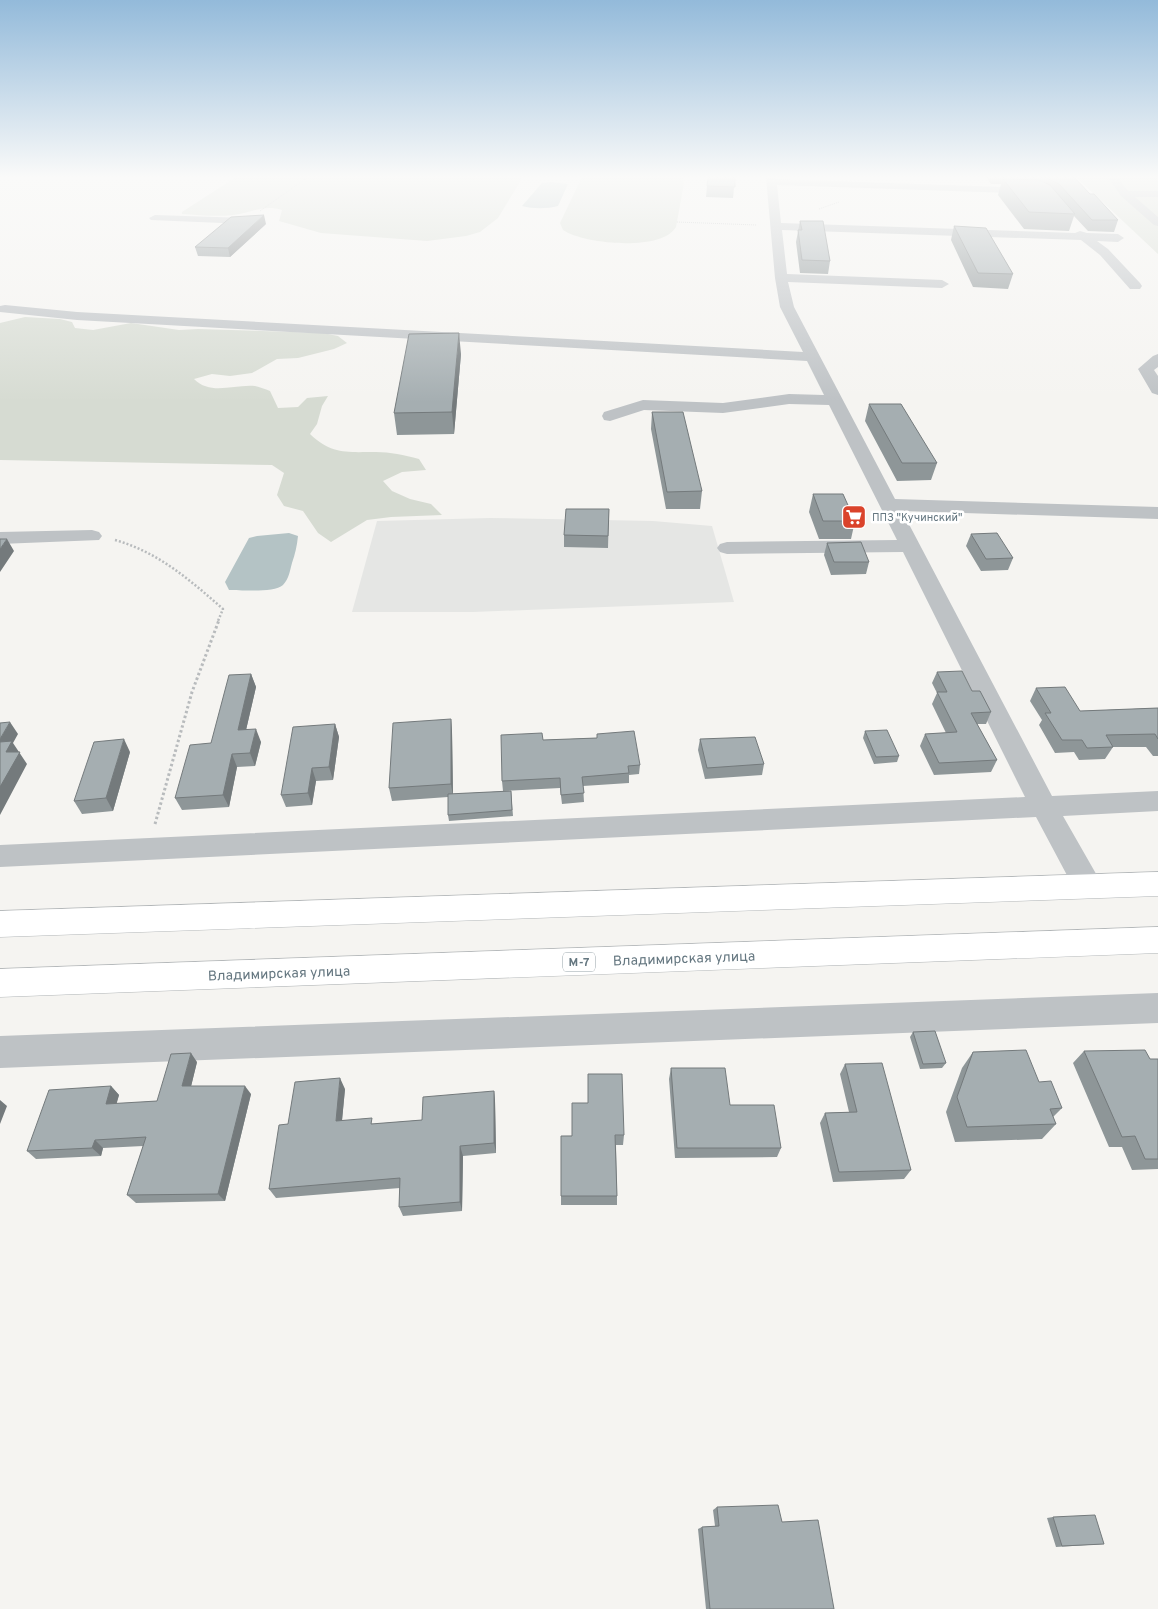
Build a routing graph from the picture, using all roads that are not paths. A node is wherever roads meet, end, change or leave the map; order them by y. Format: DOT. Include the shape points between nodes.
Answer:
graph roads {
  1 [pos="779,252"];
  2 [pos="1104,252"];
  3 [pos="781,278"];
  4 [pos="942,284"];
  5 [pos="1135,286"];
  6 [pos="5,309"];
  7 [pos="813,357"];
  8 [pos="1158,360"];
  9 [pos="1158,390"];
  10 [pos="835,400"];
  11 [pos="610,416"];
  12 [pos="890,505"];
  13 [pos="1158,513"];
  14 [pos="92,536"];
  15 [pos="0,538"];
  16 [pos="910,546"];
  17 [pos="727,548"];
  18 [pos="1158,801"];
  19 [pos="1043,805"];
  20 [pos="0,856"];
  21 [pos="1158,884"];
  22 [pos="1088,886"];
  23 [pos="0,924"];
  24 [pos="1158,940"];
  25 [pos="0,983"];
  26 [pos="1158,1008"];
  27 [pos="0,1052"];
  1 -- 3 [label="street"];
  2 -- 5 [label="street"];
  3 -- 4 [label="street"];
  3 -- 7 [label="street" via="787,306"];
  6 -- 7 [label="street" via="77,316"];
  7 -- 10 [label="street"];
  8 -- 9 [label="street" via="1146,369"];
  10 -- 11 [label="street" via="789,399 724,408 643,405"];
  10 -- 12 [label="street"];
  12 -- 13 [label="street"];
  12 -- 16 [label="street"];
  14 -- 15 [label="street"];
  16 -- 17 [label="street"];
  16 -- 19 [label="street"];
  18 -- 19 [label="street"];
  19 -- 20 [label="street"];
  19 -- 22 [label="street"];
  21 -- 22 [label="highway"];
  22 -- 23 [label="highway"];
  24 -- 25 [label="highway, Владимирская улица / М-7"];
  26 -- 27 [label="street"];
}
